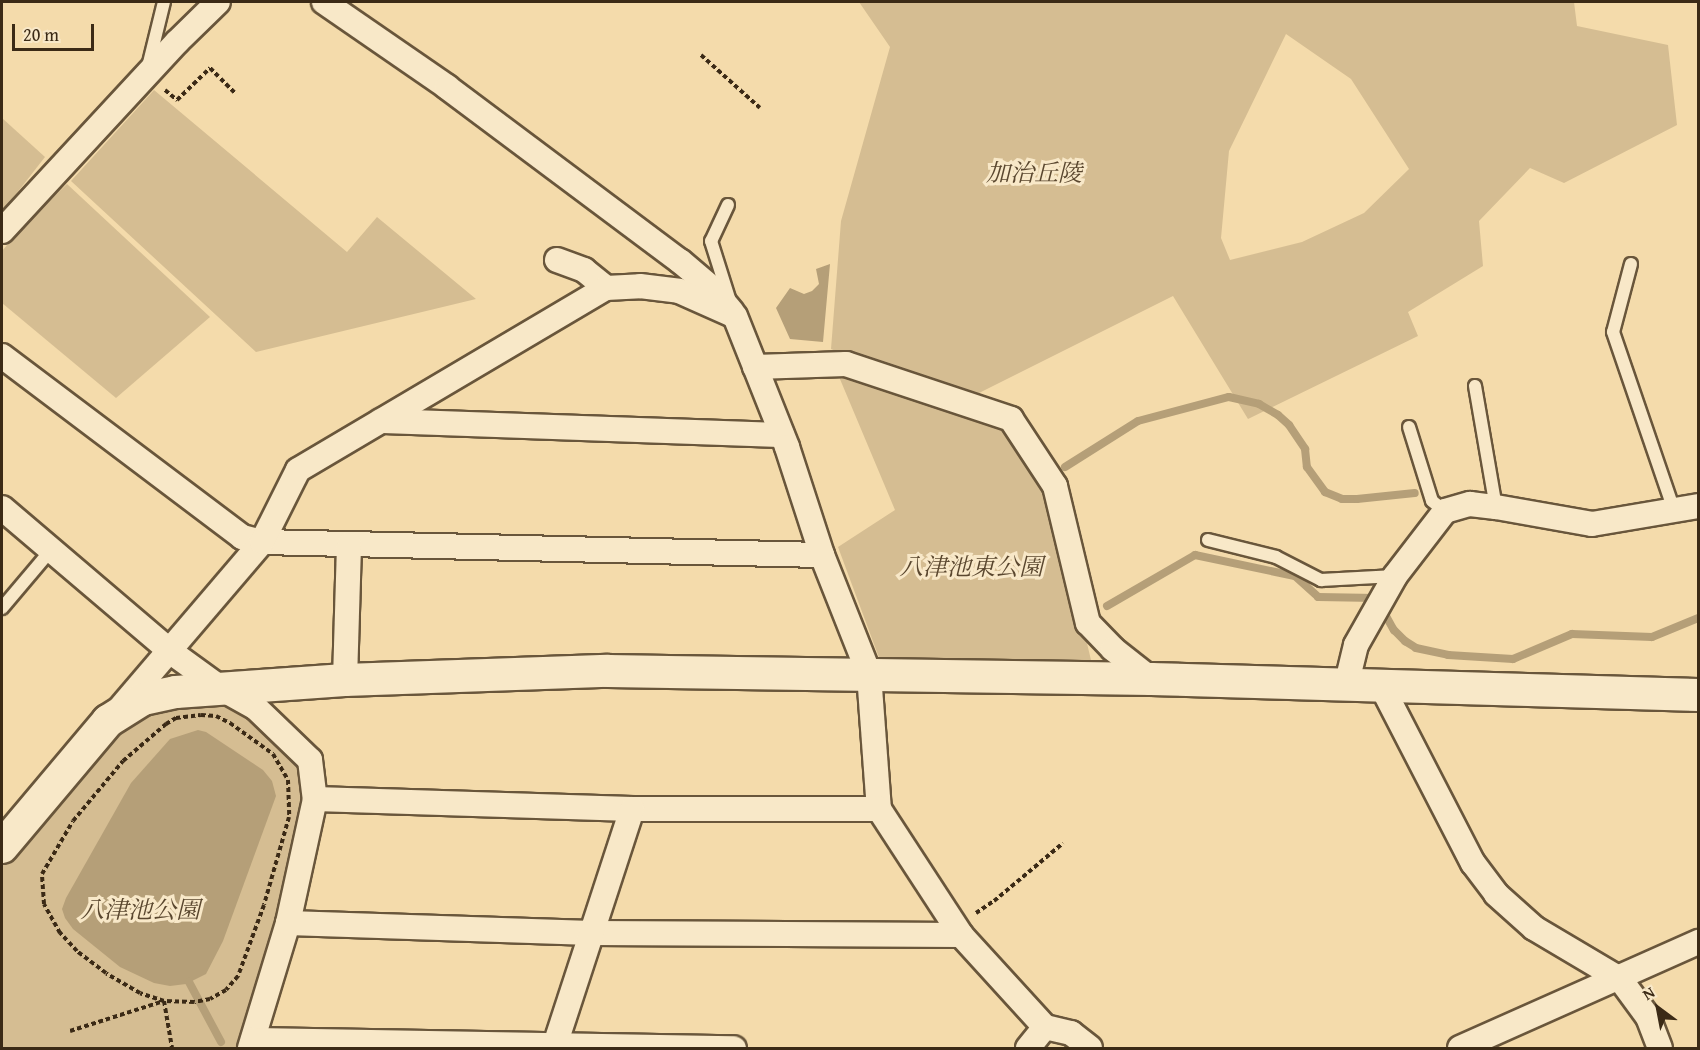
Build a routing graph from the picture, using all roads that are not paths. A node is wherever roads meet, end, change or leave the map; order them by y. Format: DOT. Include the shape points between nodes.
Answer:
graph roads {
  1 [pos="164,2"];
  2 [pos="218,2"];
  3 [pos="324,2"];
  4 [pos="147,74"];
  5 [pos="728,205"];
  6 [pos="2,231"];
  7 [pos="557,260"];
  8 [pos="1631,264"];
  9 [pos="606,288"];
  10 [pos="735,316"];
  11 [pos="2,356"];
  12 [pos="755,368"];
  13 [pos="1475,386"];
  14 [pos="381,421"];
  15 [pos="1409,427"];
  16 [pos="782,435"];
  17 [pos="1698,506"];
  18 [pos="1496,507"];
  19 [pos="2,508"];
  20 [pos="1674,510"];
  21 [pos="1445,511"];
  22 [pos="1208,540"];
  23 [pos="262,542"];
  24 [pos="349,544"];
  25 [pos="51,550"];
  26 [pos="822,555"];
  27 [pos="1395,576"];
  28 [pos="2,608"];
  29 [pos="171,652"];
  30 [pos="869,674"];
  31 [pos="1151,679"];
  32 [pos="345,680"];
  33 [pos="1346,686"];
  34 [pos="1382,687"];
  35 [pos="222,689"];
  36 [pos="1698,695"];
  37 [pos="108,721"];
  38 [pos="315,799"];
  39 [pos="632,809"];
  40 [pos="879,809"];
  41 [pos="2,847"];
  42 [pos="288,923"];
  43 [pos="958,931"];
  44 [pos="592,933"];
  45 [pos="1698,942"];
  46 [pos="1620,979"];
  47 [pos="1045,1027"];
  48 [pos="251,1044"];
  49 [pos="555,1047"];
  50 [pos="734,1048"];
  51 [pos="1028,1048"];
  52 [pos="1089,1048"];
  53 [pos="1460,1048"];
  54 [pos="1660,1048"];
  1 -- 4 [label="lane"];
  2 -- 4 [label="street"];
  3 -- 10 [label="street" via="447,87 680,261 712,288"];
  4 -- 6 [label="street"];
  5 -- 10 [label="lane" via="711,241"];
  7 -- 9 [label="street" via="584,270"];
  8 -- 20 [label="lane" via="1613,332"];
  9 -- 10 [label="street" via="640,286 679,291"];
  9 -- 14 [label="street"];
  10 -- 12 [label="street"];
  11 -- 23 [label="street" via="242,537"];
  12 -- 16 [label="street"];
  12 -- 31 [label="street" via="846,364 1011,419 1055,486 1088,623"];
  13 -- 18 [label="lane"];
  14 -- 16 [label="street"];
  14 -- 23 [label="street" via="298,470"];
  15 -- 21 [label="lane" via="1432,501"];
  16 -- 26 [label="street"];
  17 -- 20 [label="street"];
  18 -- 20 [label="street" via="1592,524"];
  18 -- 21 [label="street" via="1470,504"];
  19 -- 25 [label="street"];
  21 -- 27 [label="street"];
  22 -- 27 [label="lane" via="1276,557 1321,580"];
  23 -- 24 [label="street"];
  23 -- 29 [label="street"];
  24 -- 26 [label="street"];
  24 -- 32 [label="street"];
  25 -- 28 [label="lane"];
  25 -- 29 [label="street"];
  26 -- 30 [label="street"];
  27 -- 33 [label="street" via="1356,645"];
  29 -- 35 [label="street"];
  29 -- 37 [label="street"];
  30 -- 31 [label="street"];
  30 -- 32 [label="street" via="608,671"];
  30 -- 40 [label="street"];
  31 -- 33 [label="street"];
  32 -- 35 [label="street"];
  33 -- 34 [label="street"];
  34 -- 36 [label="street"];
  34 -- 46 [label="street" via="1473,863 1496,894 1534,928"];
  35 -- 37 [label="street" via="160,694 143,699"];
  35 -- 38 [label="street" via="256,708 306,754 312,766"];
  37 -- 41 [label="street"];
  38 -- 39 [label="street"];
  38 -- 42 [label="street"];
  39 -- 40 [label="street"];
  39 -- 44 [label="street"];
  40 -- 43 [label="street"];
  42 -- 44 [label="street"];
  42 -- 48 [label="street"];
  43 -- 44 [label="street"];
  43 -- 47 [label="street"];
  44 -- 49 [label="street"];
  45 -- 46 [label="street"];
  46 -- 53 [label="street"];
  46 -- 54 [label="street" via="1648,1017"];
  47 -- 51 [label="street"];
  47 -- 52 [label="street" via="1071,1032"];
  48 -- 49 [label="street"];
  49 -- 50 [label="street"];
}
